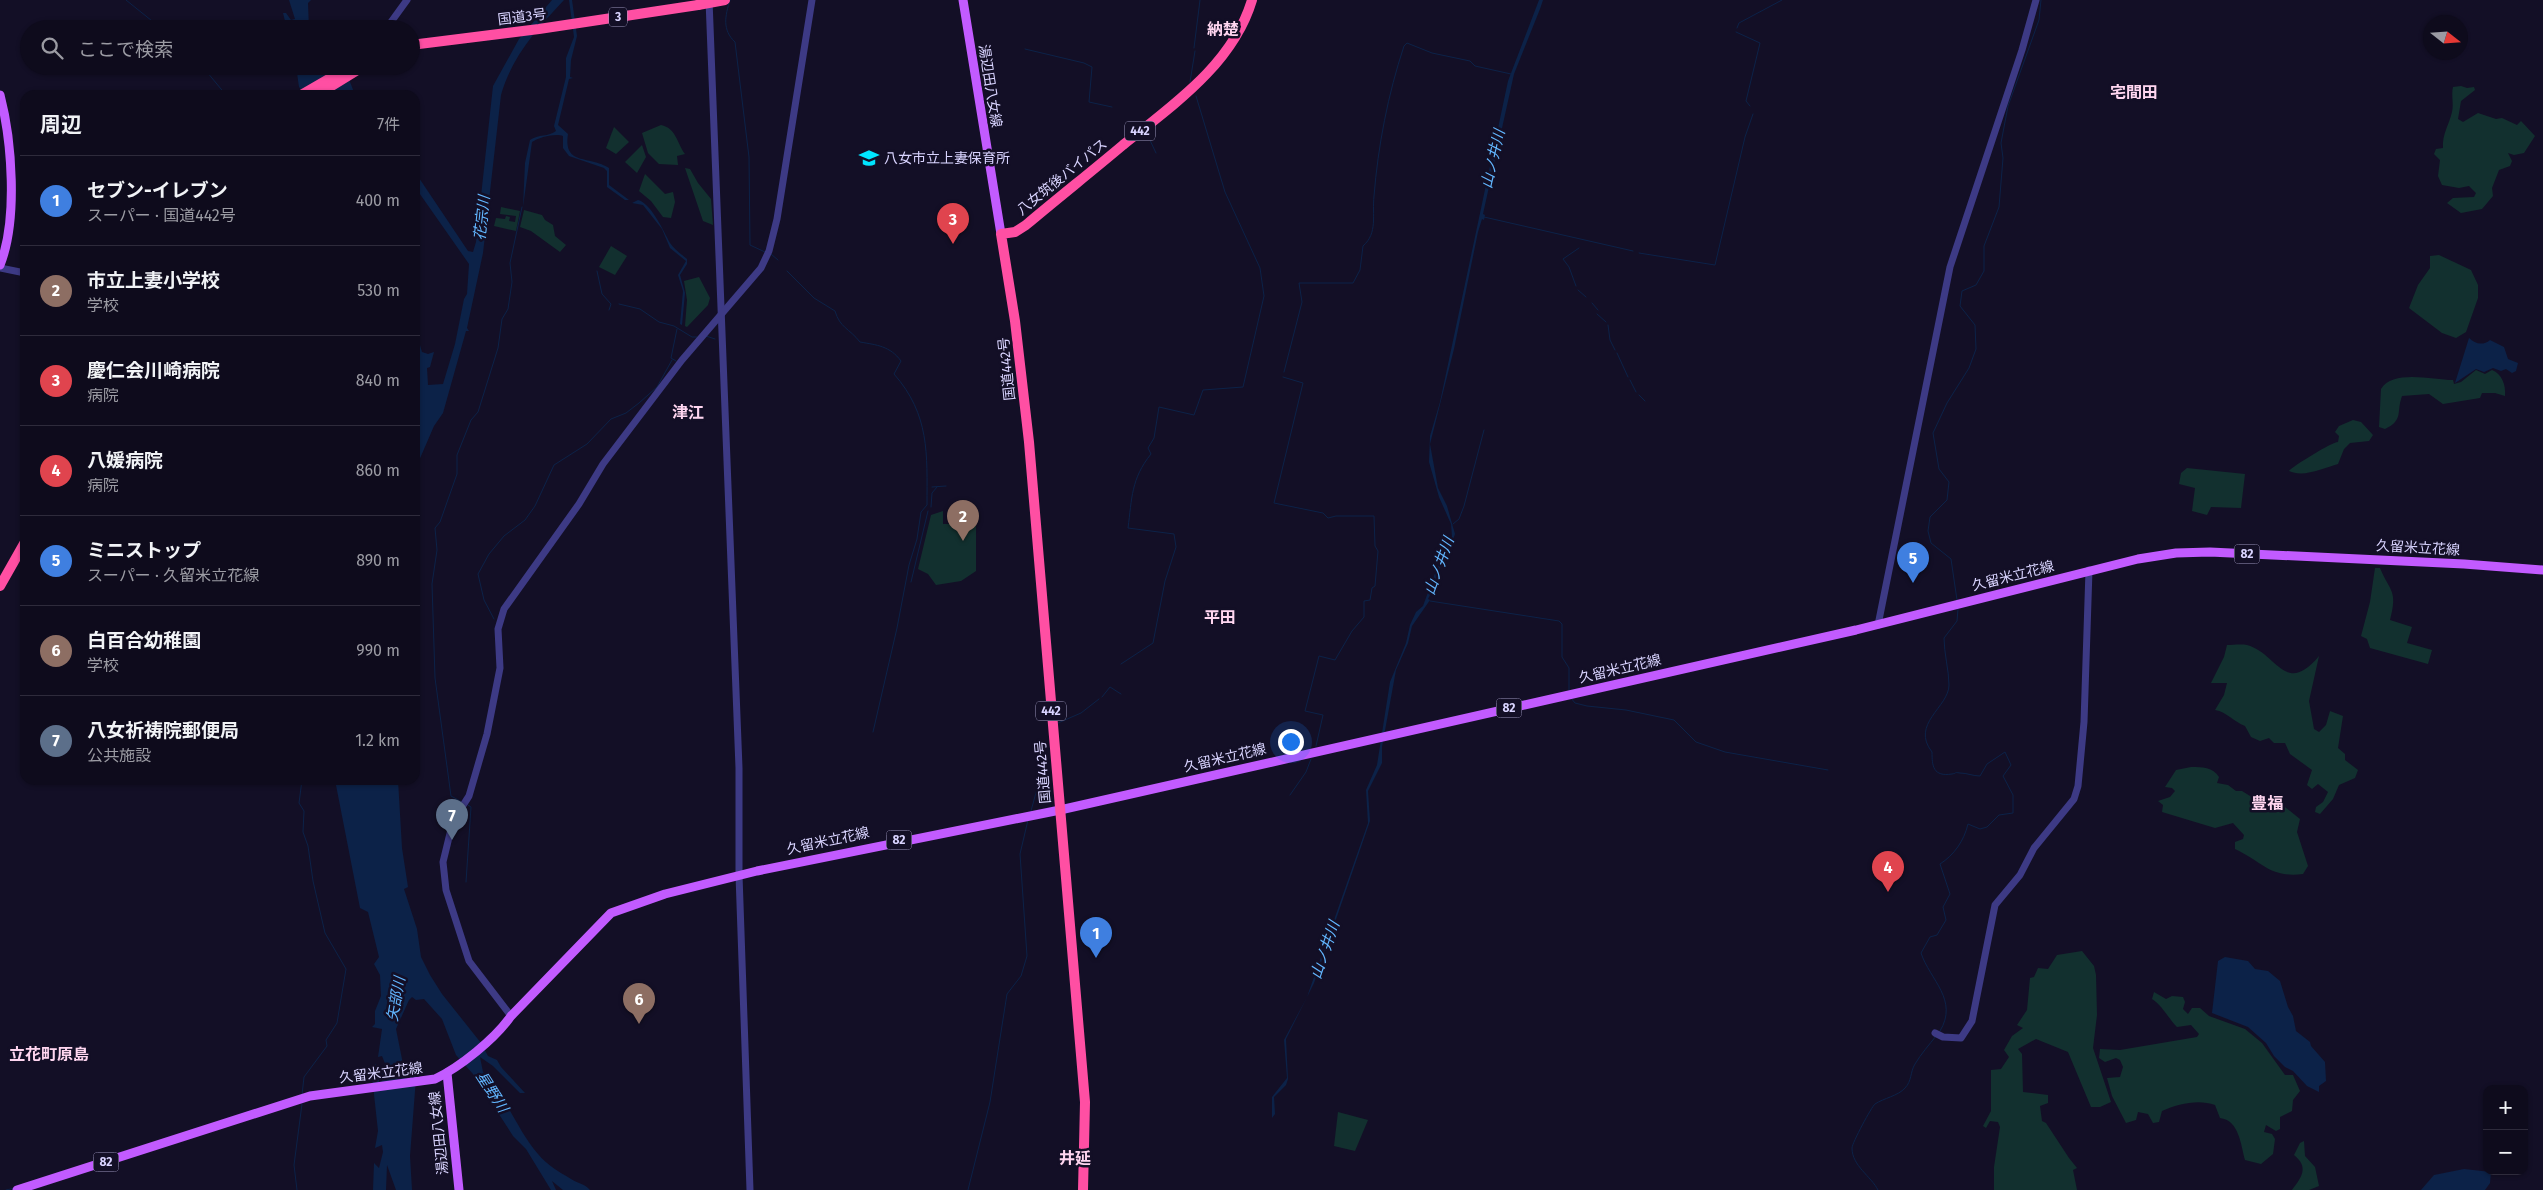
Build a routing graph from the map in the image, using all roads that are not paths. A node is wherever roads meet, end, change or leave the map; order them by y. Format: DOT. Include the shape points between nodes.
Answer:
graph roads {
  1 [pos="407,0"];
  2 [pos="709,0"];
  3 [pos="725,0"];
  4 [pos="812,0"];
  5 [pos="963,0"];
  6 [pos="1252,0"];
  7 [pos="2036,0"];
  8 [pos="393,20"];
  9 [pos="420,44"];
  10 [pos="335,75"];
  11 [pos="350,75"];
  12 [pos="310,90"];
  13 [pos="325,90"];
  14 [pos="0,95"];
  15 [pos="1001,234"];
  16 [pos="0,266"];
  17 [pos="20,272"];
  18 [pos="720,317"];
  19 [pos="20,551"];
  20 [pos="2089,570"];
  21 [pos="2543,570"];
  22 [pos="0,586"];
  23 [pos="1878,625"];
  24 [pos="1060,810"];
  25 [pos="739,875"];
  26 [pos="511,1016"];
  27 [pos="1935,1033"];
  28 [pos="447,1073"];
  29 [pos="17,1190"];
  30 [pos="458,1190"];
  31 [pos="750,1190"];
  32 [pos="1083,1190"];
  1 -- 8 [label="street"];
  2 -- 18 [label="street"];
  3 -- 9 [label="highway, 国道3号 / 3, bridge"];
  4 -- 18 [label="street" via="779,207 768,253 761,268"];
  5 -- 15 [label="main road, 湯辺田八女線"];
  6 -- 15 [label="highway, 八女筑後バイパス / 442" via="1235,37 1186,95 1026,225 1015,232"];
  7 -- 23 [label="street" via="1950,267"];
  10 -- 12 [label="highway"];
  11 -- 13 [label="highway"];
  14 -- 16 [label="main road" via="8,127 10,204 7,241"];
  15 -- 24 [label="highway, 国道442号 / 442" via="1021,366"];
  16 -- 17 [label="street"];
  18 -- 25 [label="street" via="738,760"];
  18 -- 26 [label="street" via="626,433 515,592 500,620 500,668 487,734 469,796 453,822 443,862 446,890 469,961"];
  19 -- 22 [label="highway"];
  20 -- 21 [label="main road, 久留米立花線 / 82" via="2176,552 2210,552"];
  20 -- 23 [label="main road, 久留米立花線 / 82"];
  20 -- 27 [label="street" via="2082,756 2074,799 2034,848 2020,875 1995,905 1968,1030 1961,1038"];
  23 -- 24 [label="main road, 久留米立花線 / 82"];
  24 -- 25 [label="main road, 久留米立花線 / 82"];
  24 -- 32 [label="highway, 国道442号 / 442" via="1085,1102"];
  25 -- 26 [label="main road, 久留米立花線 / 82" via="665,894 610,913"];
  25 -- 31 [label="street"];
  26 -- 28 [label="main road, 久留米立花線 / 82" via="500,1032"];
  28 -- 29 [label="main road, 久留米立花線 / 82" via="422,1082 310,1096"];
  28 -- 30 [label="main road, 湯辺田八女線"];
}
